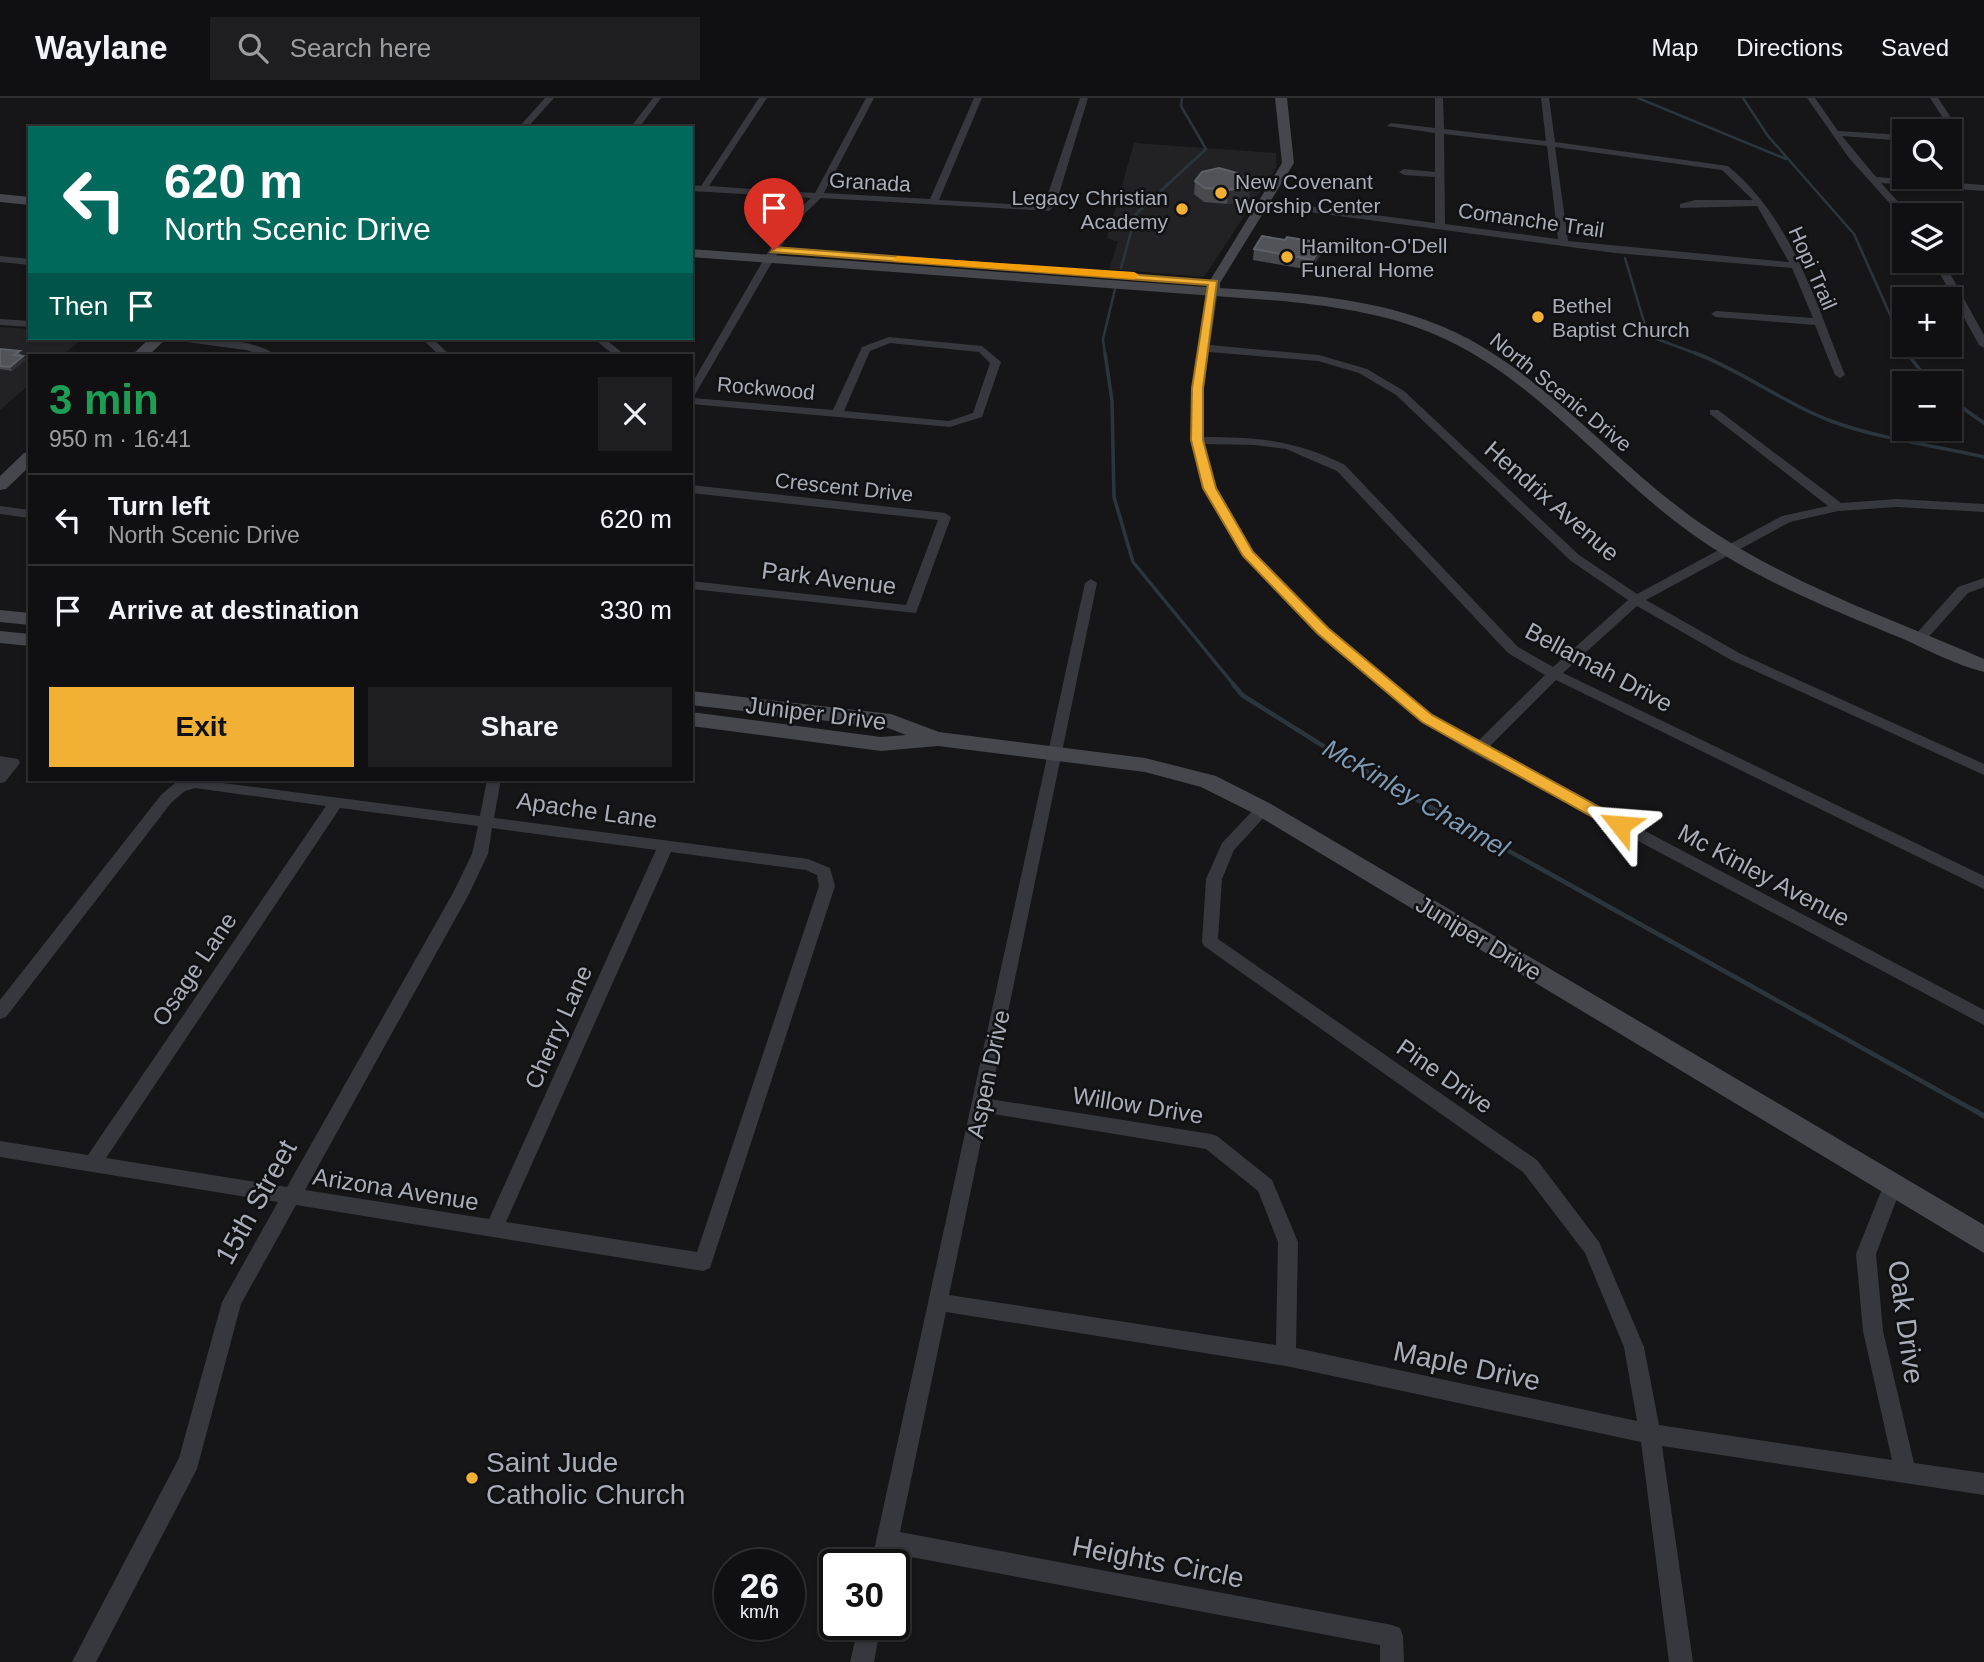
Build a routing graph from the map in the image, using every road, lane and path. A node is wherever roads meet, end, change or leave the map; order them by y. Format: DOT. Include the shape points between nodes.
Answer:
graph roads {
  1 [pos="550,98"];
  2 [pos="657,98"];
  3 [pos="764,98"];
  4 [pos="870,98"];
  5 [pos="978,98"];
  6 [pos="1084,98"];
  7 [pos="1281,98"];
  8 [pos="1439,98"];
  9 [pos="1545,98"];
  10 [pos="1811,98"];
  11 [pos="1934,98"];
  12 [pos="1948,119"];
  13 [pos="524,126"];
  14 [pos="636,126"];
  15 [pos="1391,126"];
  16 [pos="1439,129"];
  17 [pos="1834,133"];
  18 [pos="1892,137"];
  19 [pos="1551,143"];
  20 [pos="1667,144"];
  21 [pos="1666,158"];
  22 [pos="1404,172"];
  23 [pos="1441,176"];
  24 [pos="1874,180"];
  25 [pos="693,188"];
  26 [pos="703,188"];
  27 [pos="1984,188"];
  28 [pos="0,191"];
  29 [pos="28,193"];
  30 [pos="817,197"];
  31 [pos="0,198"];
  32 [pos="28,201"];
  33 [pos="933,203"];
  34 [pos="1265,203"];
  35 [pos="1758,203"];
  36 [pos="1894,203"];
  37 [pos="1683,206"];
  38 [pos="1440,227"];
  39 [pos="1563,243"];
  40 [pos="693,244"];
  41 [pos="693,253"];
  42 [pos="772,255"];
  43 [pos="0,259"];
  44 [pos="28,262"];
  45 [pos="1794,265"];
  46 [pos="1945,273"];
  47 [pos="1213,287"];
  48 [pos="1716,314"];
  49 [pos="0,321"];
  50 [pos="1818,322"];
  51 [pos="28,324"];
  52 [pos="157,340"];
  53 [pos="196,340"];
  54 [pos="428,340"];
  55 [pos="601,340"];
  56 [pos="1984,345"];
  57 [pos="1203,348"];
  58 [pos="141,354"];
  59 [pos="268,354"];
  60 [pos="444,354"];
  61 [pos="619,354"];
  62 [pos="1840,375"];
  63 [pos="693,388"];
  64 [pos="693,401"];
  65 [pos="1714,412"];
  66 [pos="837,414"];
  67 [pos="1197,440"];
  68 [pos="28,459"];
  69 [pos="0,485"];
  70 [pos="693,489"];
  71 [pos="1838,508"];
  72 [pos="1984,508"];
  73 [pos="0,510"];
  74 [pos="28,514"];
  75 [pos="1734,545"];
  76 [pos="929,562"];
  77 [pos="1984,582"];
  78 [pos="1091,583"];
  79 [pos="693,584"];
  80 [pos="1636,600"];
  81 [pos="0,616"];
  82 [pos="28,620"];
  83 [pos="1924,633"];
  84 [pos="0,637"];
  85 [pos="28,640"];
  86 [pos="1984,651"];
  87 [pos="1984,666"];
  88 [pos="1554,674"];
  89 [pos="693,698"];
  90 [pos="693,719"];
  91 [pos="938,739"];
  92 [pos="1478,749"];
  93 [pos="1054,752"];
  94 [pos="0,761"];
  95 [pos="1984,771"];
  96 [pos="0,778"];
  97 [pos="494,781"];
  98 [pos="336,802"];
  99 [pos="1264,809"];
  100 [pos="488,821"];
  101 [pos="666,846"];
  102 [pos="1984,883"];
  103 [pos="0,1012"];
  104 [pos="1984,1018"];
  105 [pos="982,1105"];
  106 [pos="0,1149"];
  107 [pos="92,1164"];
  108 [pos="1892,1185"];
  109 [pos="291,1198"];
  110 [pos="494,1228"];
  111 [pos="1984,1240"];
  112 [pos="703,1262"];
  113 [pos="938,1301"];
  114 [pos="1286,1356"];
  115 [pos="1650,1434"];
  116 [pos="1905,1470"];
  117 [pos="1984,1484"];
  118 [pos="887,1541"];
  119 [pos="885,1549"];
  120 [pos="867,1640"];
  121 [pos="84,1662"];
  122 [pos="862,1662"];
  123 [pos="1392,1662"];
  124 [pos="1681,1662"];
  1 -- 13 [label="street"];
  2 -- 14 [label="street"];
  3 -- 26 [label="street"];
  4 -- 30 [label="street"];
  5 -- 33 [label="street"];
  6 -- 33 [label="street, Granada" via="1046,209"];
  7 -- 34 [label="street" via="1288,163"];
  8 -- 16 [label="street"];
  9 -- 19 [label="street"];
  10 -- 17 [label="street"];
  11 -- 12 [label="street"];
  15 -- 16 [label="street, Hopi Trail"];
  16 -- 19 [label="street, Hopi Trail"];
  16 -- 23 [label="street"];
  17 -- 18 [label="street"];
  17 -- 24 [label="street"];
  19 -- 21 [label="street, Hopi Trail"];
  19 -- 39 [label="street"];
  20 -- 21 [label="street"];
  21 -- 35 [label="street, Hopi Trail" via="1725,168 1738,176"];
  22 -- 23 [label="street"];
  23 -- 38 [label="street"];
  24 -- 27 [label="street"];
  24 -- 36 [label="street"];
  25 -- 26 [label="street, Granada"];
  26 -- 30 [label="street, Granada"];
  28 -- 29 [label="street"];
  30 -- 33 [label="street, Granada"];
  30 -- 42 [label="street" via="791,222"];
  31 -- 32 [label="street"];
  34 -- 38 [label="street, Comanche Trail"];
  34 -- 47 [label="street"];
  35 -- 37 [label="street" via="1695,202"];
  35 -- 45 [label="street, Hopi Trail" via="1782,233"];
  38 -- 39 [label="street, Comanche Trail"];
  39 -- 45 [label="street, Comanche Trail"];
  40 -- 42 [label="street, North Scenic Drive"];
  41 -- 42 [label="street, North Scenic Drive"];
  42 -- 47 [label="street, North Scenic Drive"];
  42 -- 63 [label="street"];
  43 -- 44 [label="street"];
  45 -- 50 [label="street, Hopi Trail"];
  46 -- 56 [label="street"];
  47 -- 57 [label="street, Mc Kinley Avenue"];
  47 -- 75 [label="street, North Scenic Drive" via="1401,317 1474,348 1549,398 1676,512"];
  48 -- 50 [label="street"];
  49 -- 51 [label="street"];
  50 -- 62 [label="street, Hopi Trail"];
  52 -- 58 [label="street"];
  53 -- 59 [label="street" via="248,346"];
  54 -- 60 [label="street"];
  55 -- 61 [label="street"];
  57 -- 67 [label="street, Mc Kinley Avenue"];
  57 -- 80 [label="street, Hendrix Avenue" via="1319,358 1363,371 1399,393 1575,558"];
  64 -- 66 [label="street, Rockwood"];
  65 -- 71 [label="street"];
  66 -- 66 [label="street, Rockwood" via="950,424 978,415 996,362 982,349 888,341 866,349"];
  67 -- 88 [label="street, Bellamah Drive" via="1269,441 1310,450 1341,468 1513,650"];
  67 -- 92 [label="street, Mc Kinley Avenue" via="1209,488 1247,554 1323,631 1427,719"];
  68 -- 69 [label="street"];
  70 -- 76 [label="street, Crescent Drive" via="945,517"];
  71 -- 72 [label="street" via="1897,503"];
  71 -- 75 [label="street" via="1786,519"];
  73 -- 74 [label="street"];
  75 -- 80 [label="street"];
  75 -- 83 [label="street, North Scenic Drive" via="1831,600"];
  76 -- 79 [label="street, Park Avenue" via="911,610"];
  77 -- 83 [label="street" via="1963,590"];
  78 -- 93 [label="street, Aspen Drive"];
  80 -- 88 [label="street"];
  80 -- 95 [label="street, Hendrix Avenue" via="1735,657"];
  81 -- 82 [label="street"];
  83 -- 86 [label="street, North Scenic Drive"];
  83 -- 87 [label="street, North Scenic Drive"];
  84 -- 85 [label="street"];
  88 -- 92 [label="street"];
  88 -- 102 [label="street, Bellamah Drive"];
  89 -- 91 [label="street, Juniper Drive" via="891,721"];
  90 -- 91 [label="street, Juniper Drive" via="881,744"];
  91 -- 93 [label="street, Juniper Drive"];
  92 -- 104 [label="street, Mc Kinley Avenue"];
  93 -- 99 [label="street, Juniper Drive" via="1145,765 1208,781"];
  93 -- 105 [label="street, Aspen Drive"];
  94 -- 96 [label="street" via="13,763"];
  97 -- 100 [label="street, 15th Street"];
  98 -- 100 [label="street, Apache Lane"];
  98 -- 103 [label="street, Apache Lane" via="195,783 180,788 166,799"];
  98 -- 107 [label="street, Osage Lane"];
  99 -- 108 [label="street, Juniper Drive"];
  99 -- 115 [label="street, Pine Drive" via="1227,847 1214,879 1210,943 1530,1166 1592,1248 1634,1347"];
  100 -- 101 [label="street, Apache Lane"];
  100 -- 109 [label="street, 15th Street" via="480,854 461,894"];
  101 -- 110 [label="street, Cherry Lane"];
  101 -- 112 [label="street, Apache Lane" via="808,865 824,872 827,886"];
  105 -- 113 [label="street, Aspen Drive"];
  105 -- 114 [label="street, Willow Drive" via="1211,1142 1265,1186 1288,1242"];
  106 -- 107 [label="street, Arizona Avenue"];
  107 -- 109 [label="street, Arizona Avenue"];
  108 -- 111 [label="street, Juniper Drive"];
  108 -- 116 [label="street, Oak Drive" via="1866,1254 1873,1331"];
  109 -- 110 [label="street, Arizona Avenue"];
  109 -- 121 [label="street, 15th Street" via="232,1302 189,1461"];
  110 -- 112 [label="street, Arizona Avenue"];
  113 -- 114 [label="street, Maple Drive"];
  113 -- 118 [label="street, Aspen Drive"];
  114 -- 115 [label="street, Maple Drive"];
  115 -- 116 [label="street, Maple Drive"];
  115 -- 124 [label="street"];
  116 -- 117 [label="street, Maple Drive"];
  118 -- 119 [label="street, Aspen Drive"];
  118 -- 123 [label="street, Heights Circle" via="1392,1636"];
  120 -- 122 [label="street"];
}
